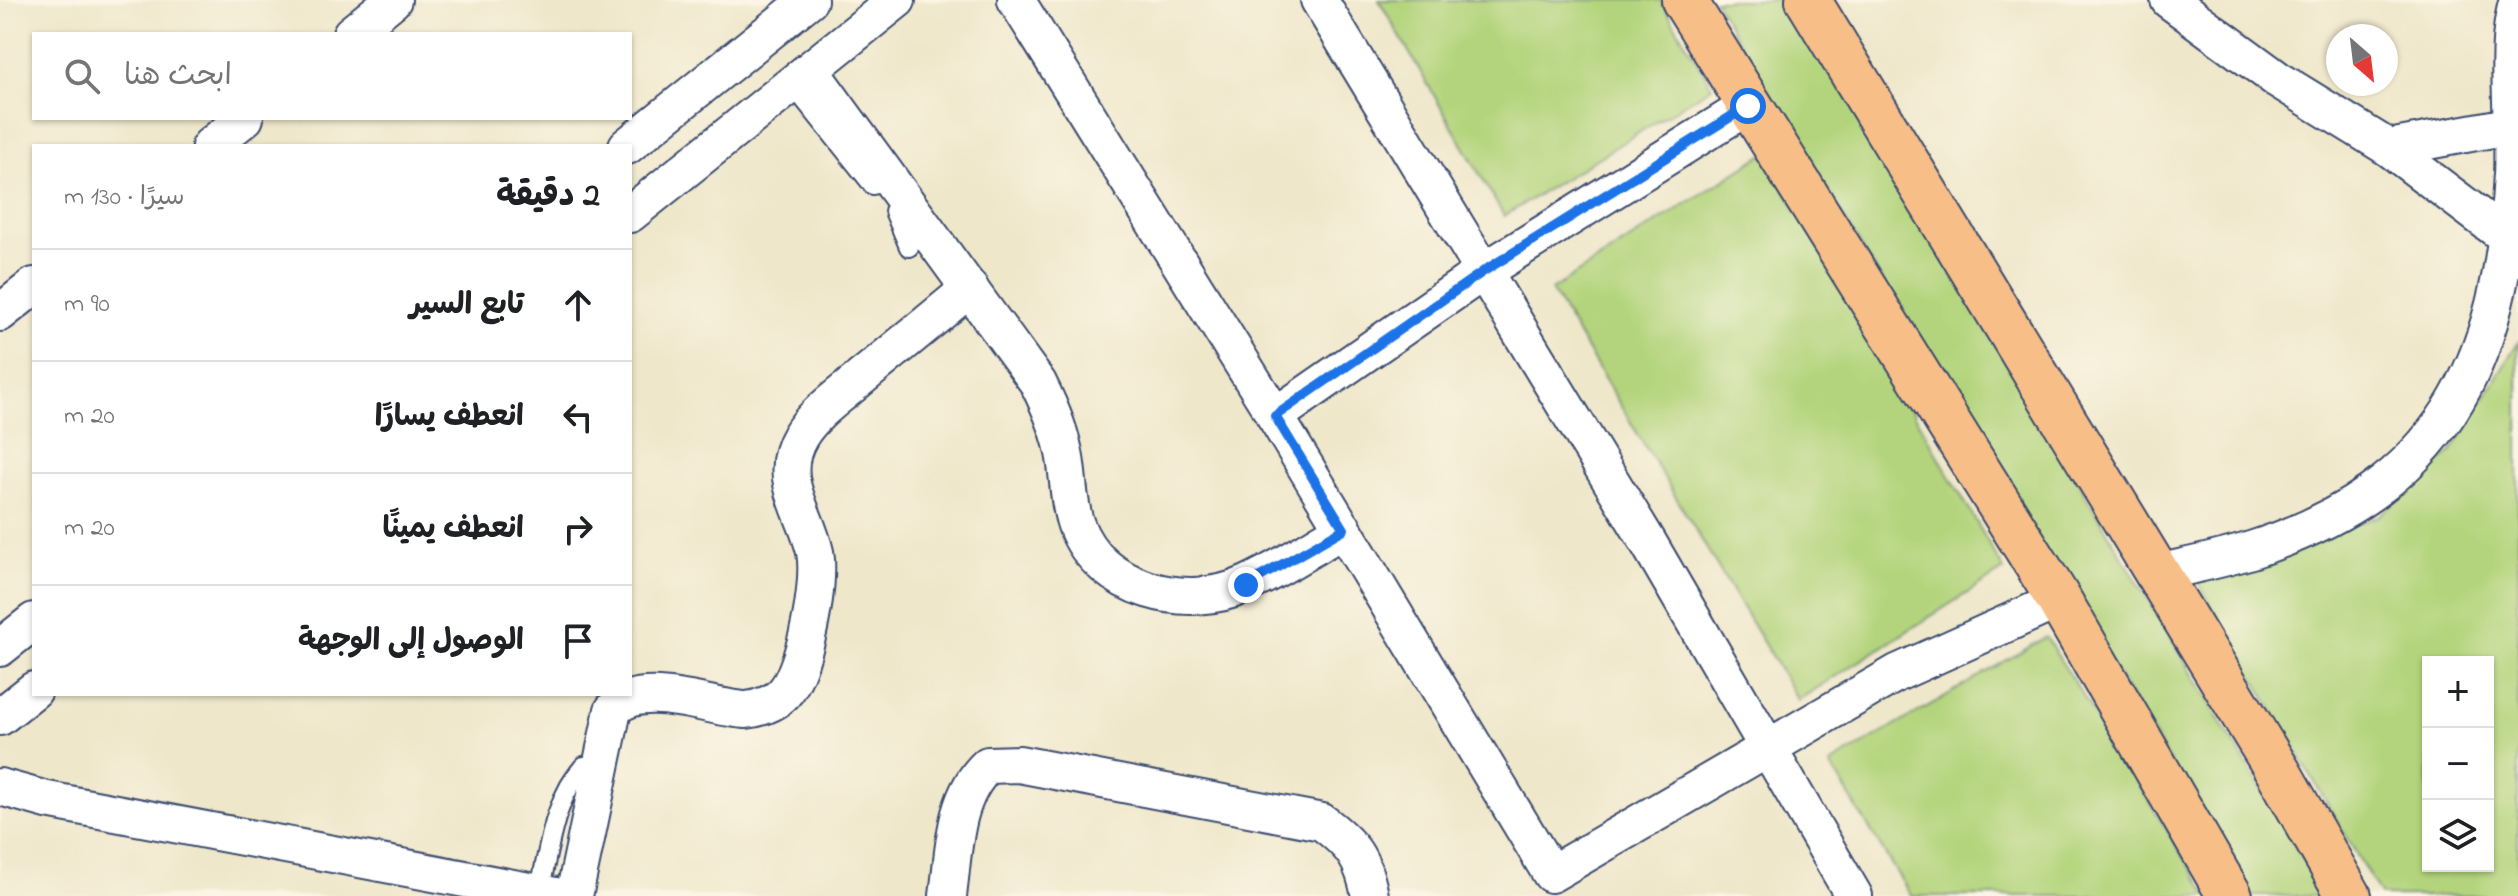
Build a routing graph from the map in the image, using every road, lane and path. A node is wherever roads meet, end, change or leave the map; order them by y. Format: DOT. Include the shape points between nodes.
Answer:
graph roads {
  1 [pos="393,0"];
  2 [pos="809,0"];
  3 [pos="897,0"];
  4 [pos="1016,0"];
  5 [pos="1319,0"];
  6 [pos="1684,0"];
  7 [pos="1808,0"];
  8 [pos="2169,0"];
  9 [pos="2518,0"];
  10 [pos="353,32"];
  11 [pos="801,77"];
  12 [pos="1748,106"];
  13 [pos="242,120"];
  14 [pos="2514,125"];
  15 [pos="212,144"];
  16 [pos="629,144"];
  17 [pos="2389,148"];
  18 [pos="632,212"];
  19 [pos="2508,238"];
  20 [pos="909,247"];
  21 [pos="1484,271"];
  22 [pos="32,288"];
  23 [pos="970,288"];
  24 [pos="0,313"];
  25 [pos="1275,416"];
  26 [pos="1344,529"];
  27 [pos="2157,573"];
  28 [pos="2059,600"];
  29 [pos="32,623"];
  30 [pos="0,648"];
  31 [pos="32,692"];
  32 [pos="0,717"];
  33 [pos="1769,746"];
  34 [pos="584,766"];
  35 [pos="0,787"];
  36 [pos="1562,885"];
  37 [pos="547,894"];
  38 [pos="574,896"];
  39 [pos="948,896"];
  40 [pos="1370,896"];
  41 [pos="1854,896"];
  42 [pos="2230,896"];
  43 [pos="2349,896"];
  1 -- 10 [label="street"];
  2 -- 16 [label="street"];
  3 -- 11 [label="street"];
  4 -- 25 [label="street"];
  5 -- 21 [label="street"];
  6 -- 12 [label="main road"];
  7 -- 27 [label="main road"];
  8 -- 17 [label="street" via="2277,79"];
  9 -- 14 [label="street" via="2510,33"];
  11 -- 18 [label="street"];
  11 -- 20 [label="lane" via="898,216"];
  11 -- 23 [label="street"];
  12 -- 21 [label="street"];
  12 -- 28 [label="main road"];
  13 -- 15 [label="street"];
  14 -- 17 [label="street"];
  14 -- 19 [label="street"];
  17 -- 19 [label="street"];
  19 -- 27 [label="street" via="2474,370 2441,427 2404,468 2340,512 2252,550"];
  21 -- 25 [label="street"];
  21 -- 33 [label="street"];
  22 -- 24 [label="street"];
  23 -- 26 [label="street" via="1044,395 1065,455 1076,525 1098,564 1116,577 1180,595 1224,591 1246,585"];
  23 -- 38 [label="street" via="826,407 800,435 789,472 815,552 816,579 797,668 784,693 761,708 746,710 641,694 621,700 613,710"];
  25 -- 26 [label="street"];
  26 -- 36 [label="street"];
  27 -- 43 [label="main road"];
  28 -- 33 [label="street" via="1897,673"];
  28 -- 42 [label="main road"];
  29 -- 30 [label="street"];
  31 -- 32 [label="street"];
  33 -- 36 [label="street"];
  33 -- 41 [label="street"];
  34 -- 37 [label="lane" via="560,806"];
  35 -- 37 [label="street"];
  39 -- 40 [label="street" via="971,781 988,765 1019,764 1322,822 1364,865"];
}
